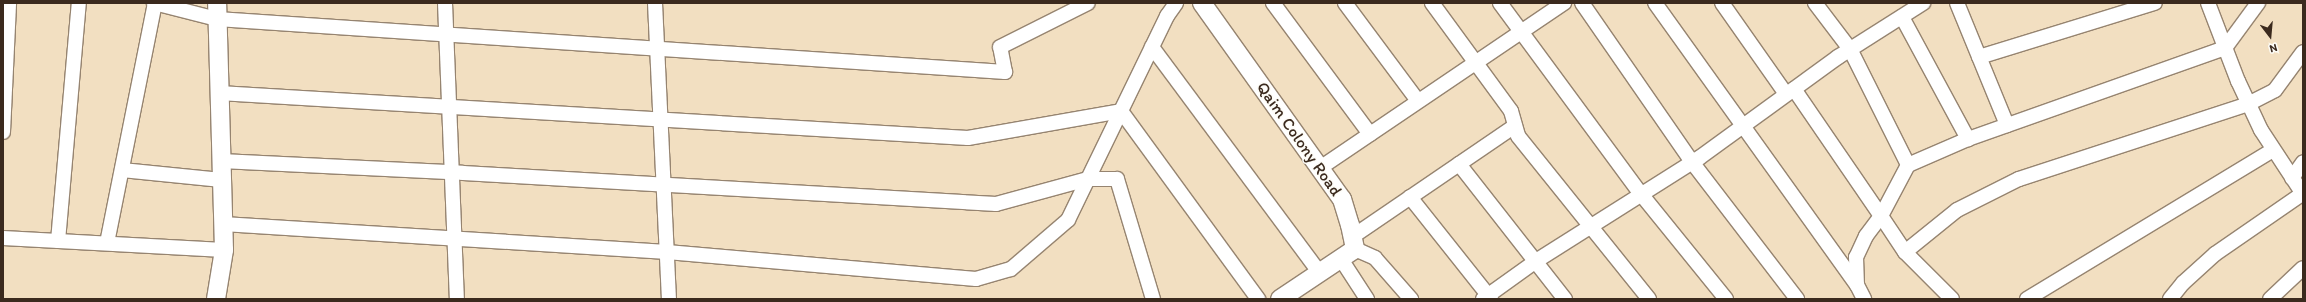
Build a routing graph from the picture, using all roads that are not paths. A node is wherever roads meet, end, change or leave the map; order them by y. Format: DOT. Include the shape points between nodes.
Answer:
graph roads {
  1 [pos="9,3"];
  2 [pos="79,3"];
  3 [pos="155,3"];
  4 [pos="445,3"];
  5 [pos="655,3"];
  6 [pos="1088,3"];
  7 [pos="1176,3"];
  8 [pos="1202,3"];
  9 [pos="1273,3"];
  10 [pos="1345,3"];
  11 [pos="1432,3"];
  12 [pos="1500,3"];
  13 [pos="1564,3"];
  14 [pos="1582,3"];
  15 [pos="1655,3"];
  16 [pos="1722,3"];
  17 [pos="1815,3"];
  18 [pos="1924,3"];
  19 [pos="1957,3"];
  20 [pos="2155,3"];
  21 [pos="2208,3"];
  22 [pos="2258,3"];
  23 [pos="217,11"];
  24 [pos="1902,17"];
  25 [pos="1520,31"];
  26 [pos="447,34"];
  27 [pos="1152,47"];
  28 [pos="2225,48"];
  29 [pos="657,49"];
  30 [pos="1850,49"];
  31 [pos="2303,52"];
  32 [pos="1979,57"];
  33 [pos="1475,62"];
  34 [pos="1790,92"];
  35 [pos="219,93"];
  36 [pos="1418,101"];
  37 [pos="2248,104"];
  38 [pos="450,107"];
  39 [pos="1121,111"];
  40 [pos="660,120"];
  41 [pos="2007,124"];
  42 [pos="1516,126"];
  43 [pos="1742,126"];
  44 [pos="3,132"];
  45 [pos="1370,134"];
  46 [pos="1968,138"];
  47 [pos="2274,150"];
  48 [pos="221,161"];
  49 [pos="1692,162"];
  50 [pos="2303,162"];
  51 [pos="1459,164"];
  52 [pos="1908,165"];
  53 [pos="1320,168"];
  54 [pos="122,170"];
  55 [pos="453,172"];
  56 [pos="2292,178"];
  57 [pos="1088,179"];
  58 [pos="222,180"];
  59 [pos="664,184"];
  60 [pos="1641,194"];
  61 [pos="2303,194"];
  62 [pos="1410,197"];
  63 [pos="1881,216"];
  64 [pos="223,224"];
  65 [pos="1592,225"];
  66 [pos="3,238"];
  67 [pos="455,239"];
  68 [pos="58,241"];
  69 [pos="107,243"];
  70 [pos="1350,248"];
  71 [pos="224,250"];
  72 [pos="667,252"];
  73 [pos="1905,252"];
  74 [pos="1535,261"];
  75 [pos="2303,268"];
  76 [pos="1320,273"];
  77 [pos="1857,285"];
  78 [pos="1291,296"];
  79 [pos="2036,297"];
  80 [pos="1487,298"];
  81 [pos="216,299"];
  82 [pos="223,299"];
  83 [pos="457,299"];
  84 [pos="669,299"];
  85 [pos="1153,299"];
  86 [pos="1258,299"];
  87 [pos="1367,299"];
  88 [pos="1411,299"];
  89 [pos="1565,299"];
  90 [pos="1649,299"];
  91 [pos="1726,299"];
  92 [pos="1797,299"];
  93 [pos="1864,299"];
  94 [pos="1952,299"];
  95 [pos="2170,299"];
  96 [pos="2270,299"];
  1 -- 44 [label="street"];
  2 -- 68 [label="street"];
  3 -- 23 [label="street"];
  3 -- 54 [label="street"];
  4 -- 26 [label="street"];
  5 -- 29 [label="street"];
  6 -- 29 [label="street" via="1000,47 1005,72"];
  7 -- 27 [label="street"];
  8 -- 53 [label="street, Qaim Colony Road"];
  9 -- 45 [label="street"];
  10 -- 36 [label="street"];
  11 -- 33 [label="street"];
  12 -- 25 [label="street"];
  13 -- 25 [label="street"];
  14 -- 49 [label="street"];
  15 -- 43 [label="street"];
  16 -- 34 [label="street"];
  17 -- 30 [label="street"];
  18 -- 24 [label="street"];
  19 -- 32 [label="street"];
  20 -- 32 [label="street"];
  21 -- 28 [label="street"];
  22 -- 28 [label="street"];
  23 -- 26 [label="street"];
  23 -- 35 [label="street"];
  24 -- 30 [label="street"];
  24 -- 46 [label="street"];
  25 -- 33 [label="street"];
  25 -- 60 [label="street"];
  26 -- 29 [label="street"];
  26 -- 38 [label="street"];
  27 -- 39 [label="street"];
  27 -- 76 [label="street"];
  28 -- 37 [label="street"];
  28 -- 41 [label="street"];
  29 -- 40 [label="street"];
  30 -- 34 [label="street"];
  30 -- 52 [label="street"];
  31 -- 37 [label="street" via="2275,90"];
  32 -- 41 [label="street"];
  33 -- 36 [label="street"];
  33 -- 42 [label="street" via="1511,111"];
  34 -- 43 [label="street"];
  34 -- 63 [label="street"];
  35 -- 38 [label="street"];
  35 -- 48 [label="street"];
  36 -- 45 [label="street"];
  37 -- 47 [label="street"];
  37 -- 73 [label="street" via="2019,179 1956,210"];
  38 -- 40 [label="street"];
  38 -- 55 [label="street"];
  39 -- 40 [label="street" via="968,138"];
  39 -- 57 [label="street"];
  39 -- 86 [label="street"];
  40 -- 59 [label="street"];
  41 -- 46 [label="street"];
  42 -- 51 [label="street"];
  42 -- 65 [label="street" via="1518,136"];
  43 -- 49 [label="street"];
  43 -- 77 [label="street"];
  45 -- 53 [label="street"];
  46 -- 52 [label="street"];
  47 -- 56 [label="street"];
  47 -- 79 [label="street"];
  48 -- 55 [label="street"];
  48 -- 58 [label="street"];
  49 -- 60 [label="street"];
  49 -- 92 [label="street"];
  50 -- 56 [label="street"];
  51 -- 62 [label="street"];
  51 -- 74 [label="street"];
  52 -- 63 [label="street"];
  53 -- 70 [label="street, Qaim Colony Road" via="1342,199"];
  54 -- 58 [label="street"];
  54 -- 69 [label="street"];
  55 -- 59 [label="street"];
  55 -- 67 [label="street"];
  56 -- 61 [label="street"];
  57 -- 59 [label="street" via="996,204"];
  57 -- 72 [label="street" via="1068,220 1011,269 976,279"];
  57 -- 85 [label="street" via="1117,179"];
  58 -- 64 [label="street"];
  59 -- 72 [label="street"];
  60 -- 65 [label="street"];
  60 -- 91 [label="street"];
  61 -- 95 [label="street" via="2215,254 2183,283"];
  62 -- 70 [label="street"];
  62 -- 80 [label="street"];
  63 -- 73 [label="street"];
  63 -- 77 [label="street" via="1866,236 1856,257"];
  64 -- 67 [label="street"];
  64 -- 71 [label="street"];
  65 -- 74 [label="street"];
  65 -- 90 [label="street"];
  66 -- 68 [label="street"];
  67 -- 72 [label="street"];
  67 -- 83 [label="street"];
  68 -- 69 [label="street"];
  69 -- 71 [label="street"];
  70 -- 76 [label="street"];
  70 -- 87 [label="street"];
  70 -- 88 [label="street" via="1375,258"];
  71 -- 81 [label="street"];
  72 -- 84 [label="street"];
  73 -- 94 [label="street"];
  74 -- 80 [label="street"];
  74 -- 89 [label="street"];
  75 -- 96 [label="street"];
  76 -- 78 [label="street"];
  77 -- 93 [label="street"];
  81 -- 82 [label="street"];
}
